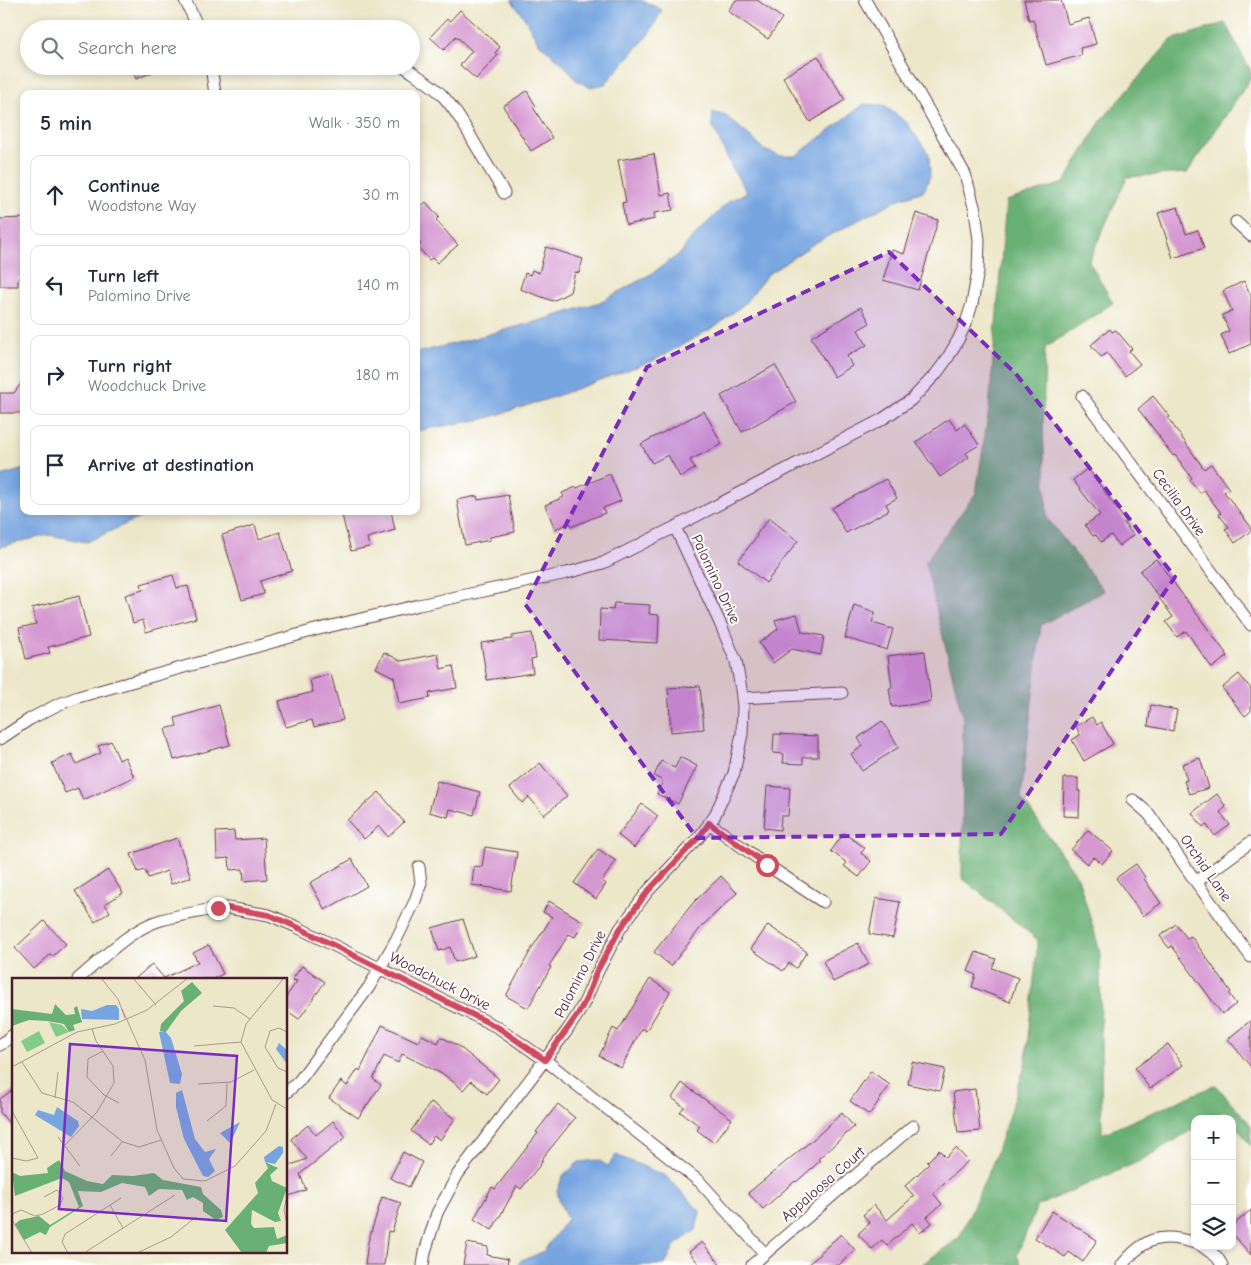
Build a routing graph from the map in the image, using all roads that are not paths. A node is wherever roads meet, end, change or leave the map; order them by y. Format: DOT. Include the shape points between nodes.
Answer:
graph roads {
  1 [pos="185,0"];
  2 [pos="865,0"];
  3 [pos="195,20"];
  4 [pos="212,75"];
  5 [pos="416,75"];
  6 [pos="214,90"];
  7 [pos="504,193"];
  8 [pos="1236,222"];
  9 [pos="1251,236"];
  10 [pos="1082,396"];
  11 [pos="675,527"];
  12 [pos="1251,625"];
  13 [pos="842,693"];
  14 [pos="742,698"];
  15 [pos="0,738"];
  16 [pos="1133,800"];
  17 [pos="709,823"];
  18 [pos="1251,842"];
  19 [pos="419,867"];
  20 [pos="1196,882"];
  21 [pos="822,902"];
  22 [pos="1251,957"];
  23 [pos="380,968"];
  24 [pos="79,978"];
  25 [pos="12,1036"];
  26 [pos="0,1045"];
  27 [pos="545,1060"];
  28 [pos="288,1091"];
  29 [pos="913,1126"];
  30 [pos="1191,1242"];
  31 [pos="1207,1250"];
  32 [pos="765,1254"];
  33 [pos="423,1265"];
  34 [pos="752,1265"];
  35 [pos="1122,1265"];
  36 [pos="1222,1265"];
  1 -- 3 [label="street"];
  2 -- 11 [label="street" via="965,174 976,210 979,240 978,271 966,323 947,359 911,400 881,420"];
  4 -- 6 [label="street"];
  5 -- 7 [label="street" via="452,107"];
  8 -- 9 [label="street"];
  10 -- 12 [label="street, Cecilia Drive"];
  11 -- 14 [label="street, Palomino Drive" via="736,662"];
  11 -- 15 [label="street" via="603,563 316,630 78,697 30,719"];
  13 -- 14 [label="street"];
  14 -- 17 [label="street, Palomino Drive" via="742,734 734,772"];
  16 -- 20 [label="street, Orchid Lane" via="1149,814"];
  17 -- 21 [label="street"];
  17 -- 27 [label="street, Palomino Drive" via="648,891 620,929 578,1014"];
  18 -- 20 [label="street"];
  19 -- 23 [label="street" via="421,883 415,901"];
  20 -- 22 [label="street, Orchid Lane"];
  23 -- 24 [label="street, Woodchuck Drive" via="269,915 218,908 159,920 141,929"];
  23 -- 27 [label="street, Woodchuck Drive" via="499,1028"];
  23 -- 28 [label="street" via="299,1081"];
  25 -- 26 [label="street"];
  27 -- 32 [label="street, Woodchuck Drive" via="700,1182"];
  27 -- 33 [label="street, Palomino Drive" via="458,1174 437,1213"];
  29 -- 32 [label="street, Appaloosa Court"];
  30 -- 35 [label="street" via="1168,1237 1151,1240"];
  31 -- 36 [label="street"];
  32 -- 34 [label="street, Appaloosa Court"];
}
